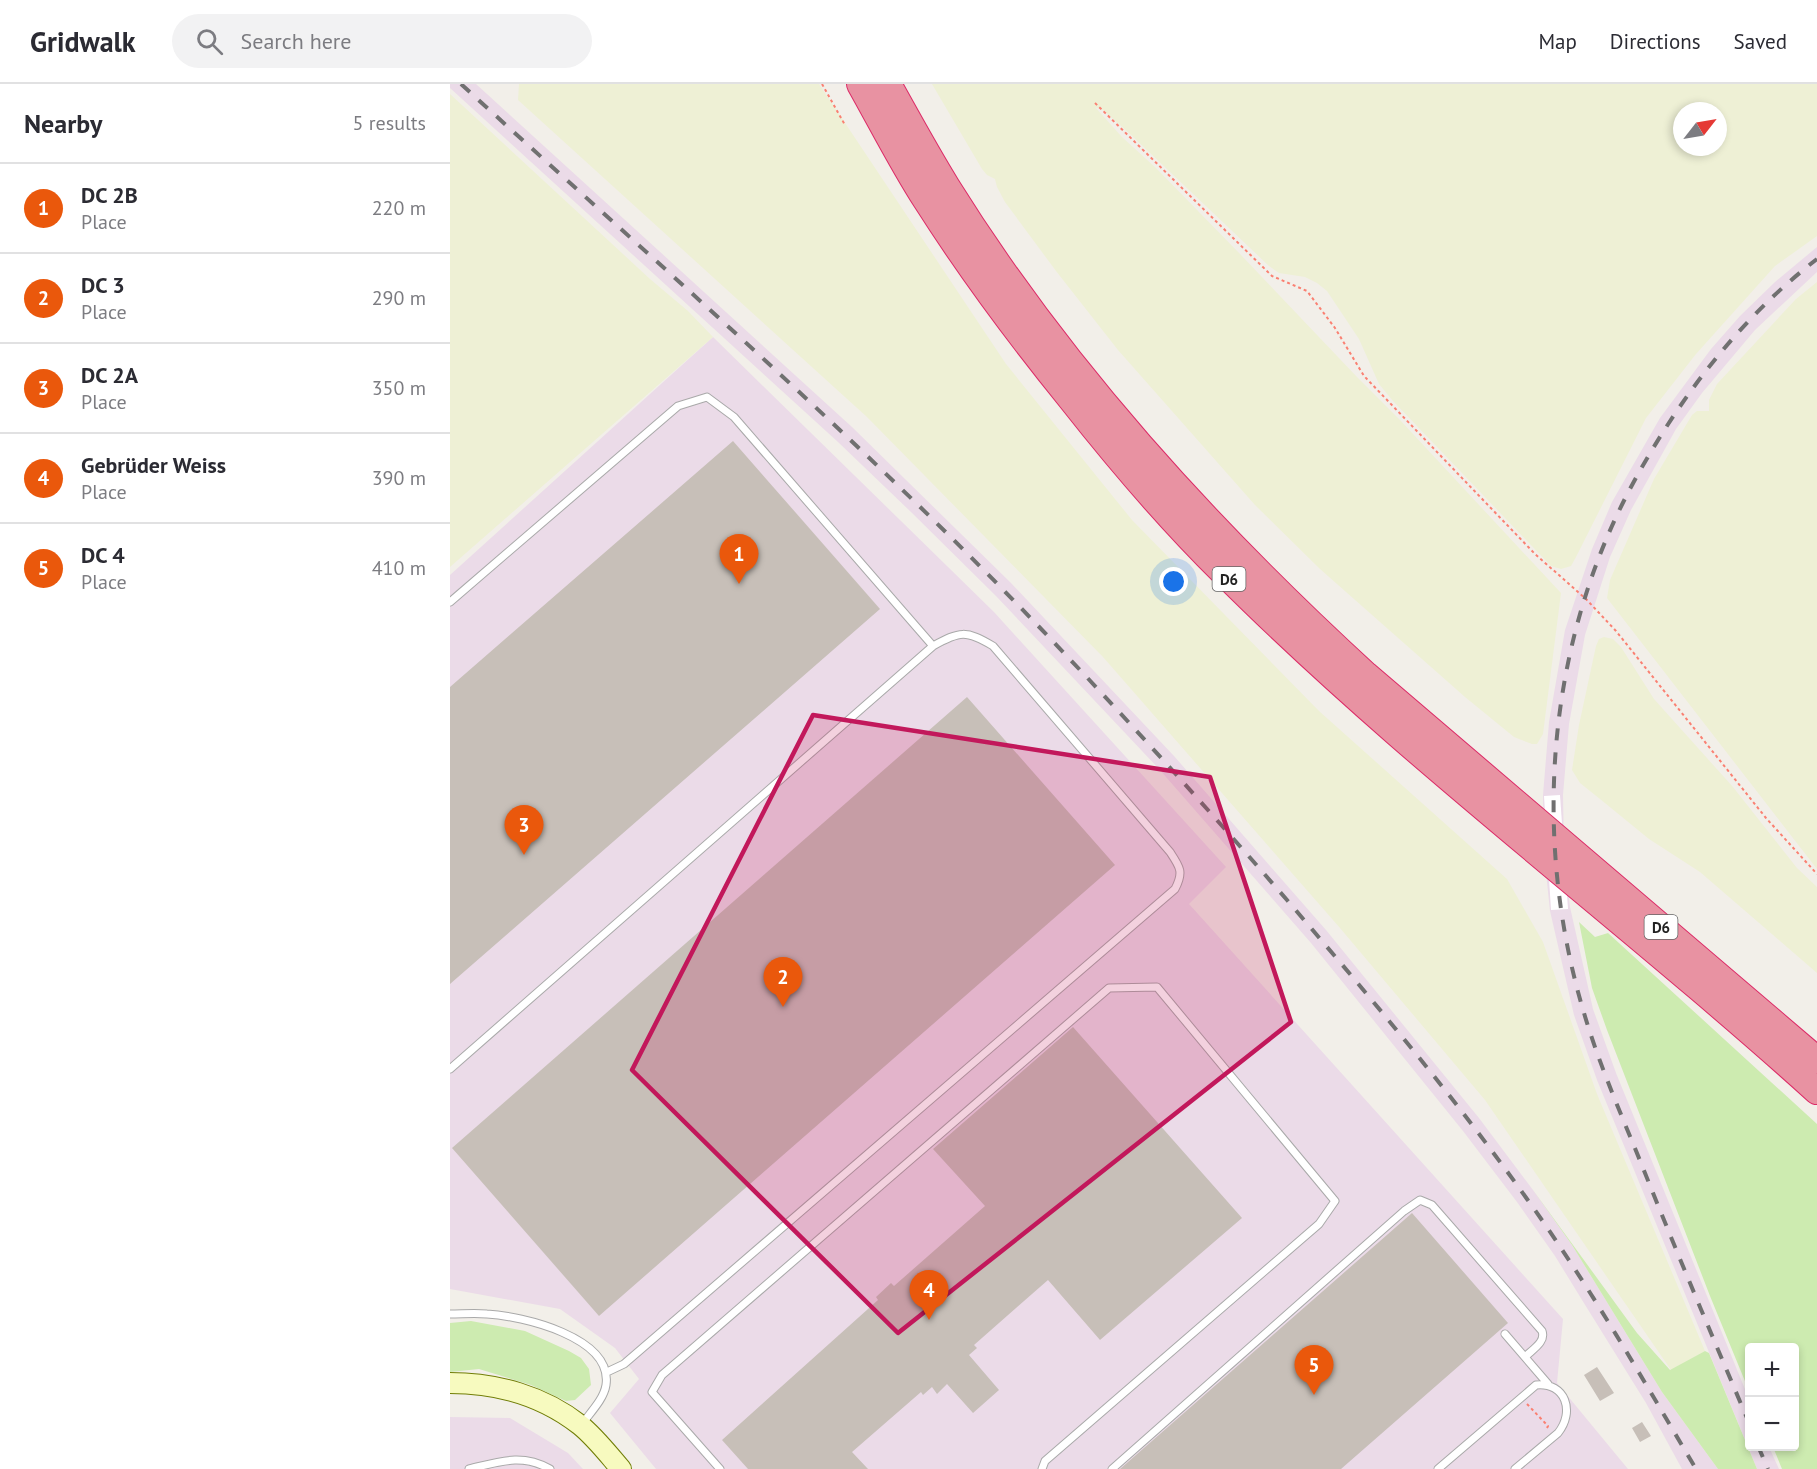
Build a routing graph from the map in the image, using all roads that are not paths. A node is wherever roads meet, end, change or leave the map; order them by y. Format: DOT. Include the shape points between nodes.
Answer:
graph roads {
  1 [pos="860,84"];
  2 [pos="888,84"];
  3 [pos="450,602"];
  4 [pos="933,646"];
  5 [pos="1817,1060"];
  6 [pos="450,1069"];
  7 [pos="1817,1091"];
  8 [pos="450,1314"];
  9 [pos="1505,1334"];
  10 [pos="1525,1357"];
  11 [pos="607,1372"];
  12 [pos="450,1383"];
  13 [pos="1548,1384"];
  14 [pos="580,1426"];
  15 [pos="469,1469"];
  16 [pos="550,1469"];
  17 [pos="621,1469"];
  18 [pos="720,1469"];
  19 [pos="1042,1469"];
  20 [pos="1112,1469"];
  21 [pos="1438,1469"];
  22 [pos="1515,1469"];
  1 -- 7 [label="highway, D6" via="926,199 1034,354 1158,504 1221,571 1354,696"];
  2 -- 5 [label="highway, D6" via="947,186 1056,341 1120,422 1243,558 1366,675"];
  3 -- 4 [label="lane" via="678,406 707,397 734,417"];
  4 -- 6 [label="lane"];
  4 -- 11 [label="lane" via="955,634 975,635 993,646 1170,852 1180,868 1180,880 1175,889 624,1364"];
  8 -- 11 [label="lane" via="489,1314 549,1327 572,1336 597,1354"];
  9 -- 10 [label="lane"];
  10 -- 13 [label="lane"];
  10 -- 20 [label="lane" via="1542,1341 1542,1330 1432,1204 1420,1200"];
  11 -- 14 [label="lane" via="606,1387"];
  12 -- 14 [label="main road" via="483,1385 532,1397"];
  13 -- 21 [label="lane" via="1536,1385"];
  13 -- 22 [label="lane" via="1558,1390 1566,1407 1564,1426"];
  14 -- 17 [label="main road"];
  15 -- 16 [label="lane" via="511,1459 535,1461"];
  18 -- 19 [label="lane" via="652,1392 662,1375 1109,988 1157,987 1335,1201 1318,1224 1046,1461"];
}
